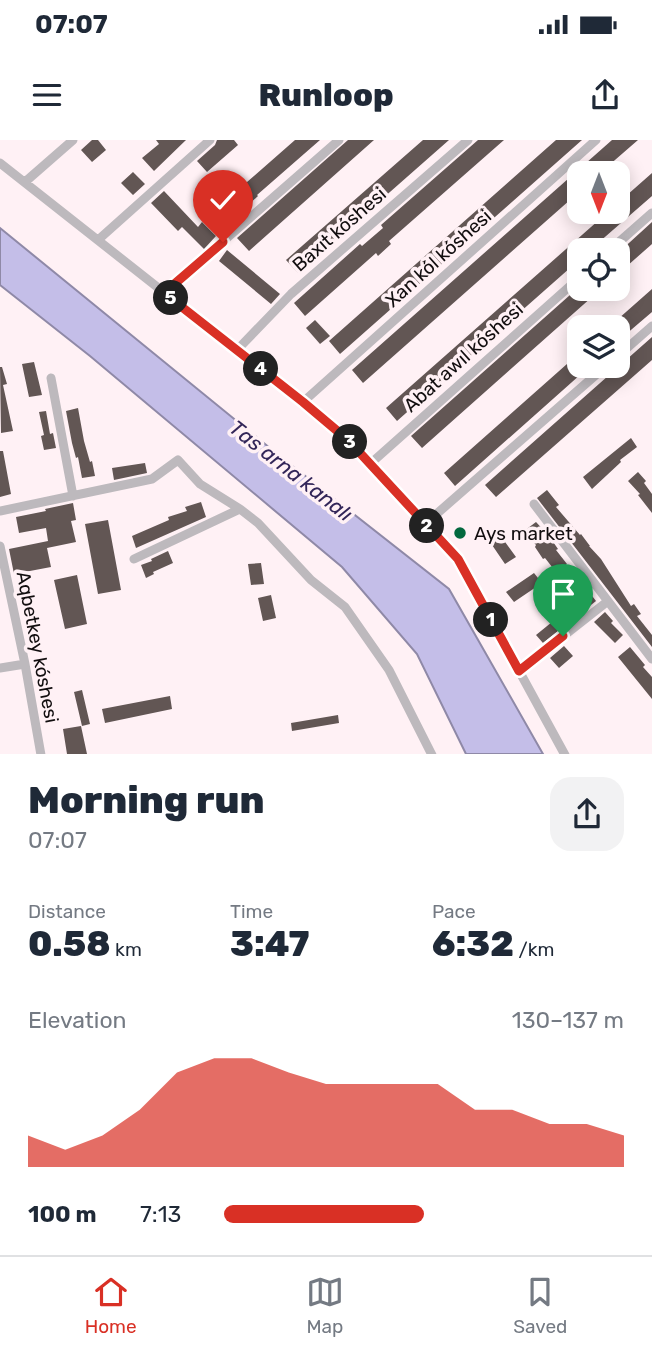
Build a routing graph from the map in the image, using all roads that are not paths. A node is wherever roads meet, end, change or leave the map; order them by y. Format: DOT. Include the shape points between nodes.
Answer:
graph roads {
  1 [pos="73,140"];
  2 [pos="210,140"];
  3 [pos="339,140"];
  4 [pos="468,140"];
  5 [pos="596,140"];
  6 [pos="0,163"];
  7 [pos="25,182"];
  8 [pos="652,213"];
  9 [pos="624,238"];
  10 [pos="98,240"];
  11 [pos="567,289"];
  12 [pos="164,293"];
  13 [pos="652,326"];
  14 [pos="630,345"];
  15 [pos="237,350"];
  16 [pos="51,378"];
  17 [pos="592,378"];
  18 [pos="303,402"];
  19 [pos="370,464"];
  20 [pos="73,496"];
  21 [pos="534,504"];
  22 [pos="240,509"];
  23 [pos="0,510"];
  24 [pos="425,524"];
  25 [pos="0,546"];
  26 [pos="134,559"];
  27 [pos="608,601"];
  28 [pos="652,659"];
  29 [pos="26,664"];
  30 [pos="0,668"];
  31 [pos="519,671"];
  32 [pos="41,754"];
  33 [pos="432,754"];
  34 [pos="565,754"];
  1 -- 7 [label="street"];
  2 -- 10 [label="street"];
  3 -- 12 [label="street"];
  4 -- 15 [label="street, Baxıt kóshesi" via="291,294"];
  5 -- 18 [label="street, Xan kól kóshesi"];
  6 -- 7 [label="street"];
  7 -- 10 [label="street"];
  8 -- 9 [label="street"];
  10 -- 12 [label="street"];
  11 -- 19 [label="street, Abat awıl kóshesi"];
  12 -- 15 [label="street"];
  13 -- 14 [label="street"];
  15 -- 18 [label="street"];
  16 -- 20 [label="street"];
  17 -- 24 [label="street"];
  18 -- 19 [label="street"];
  19 -- 24 [label="street"];
  20 -- 22 [label="street" via="152,479 178,460 200,484"];
  20 -- 23 [label="street"];
  21 -- 27 [label="street"];
  22 -- 26 [label="street"];
  22 -- 33 [label="street" via="345,607 389,670"];
  24 -- 31 [label="street" via="458,559"];
  25 -- 29 [label="street, Aqbetkey kóshesi"];
  27 -- 28 [label="street"];
  27 -- 31 [label="street"];
  29 -- 30 [label="street"];
  29 -- 32 [label="street, Aqbetkey kóshesi"];
  31 -- 34 [label="street"];
}
